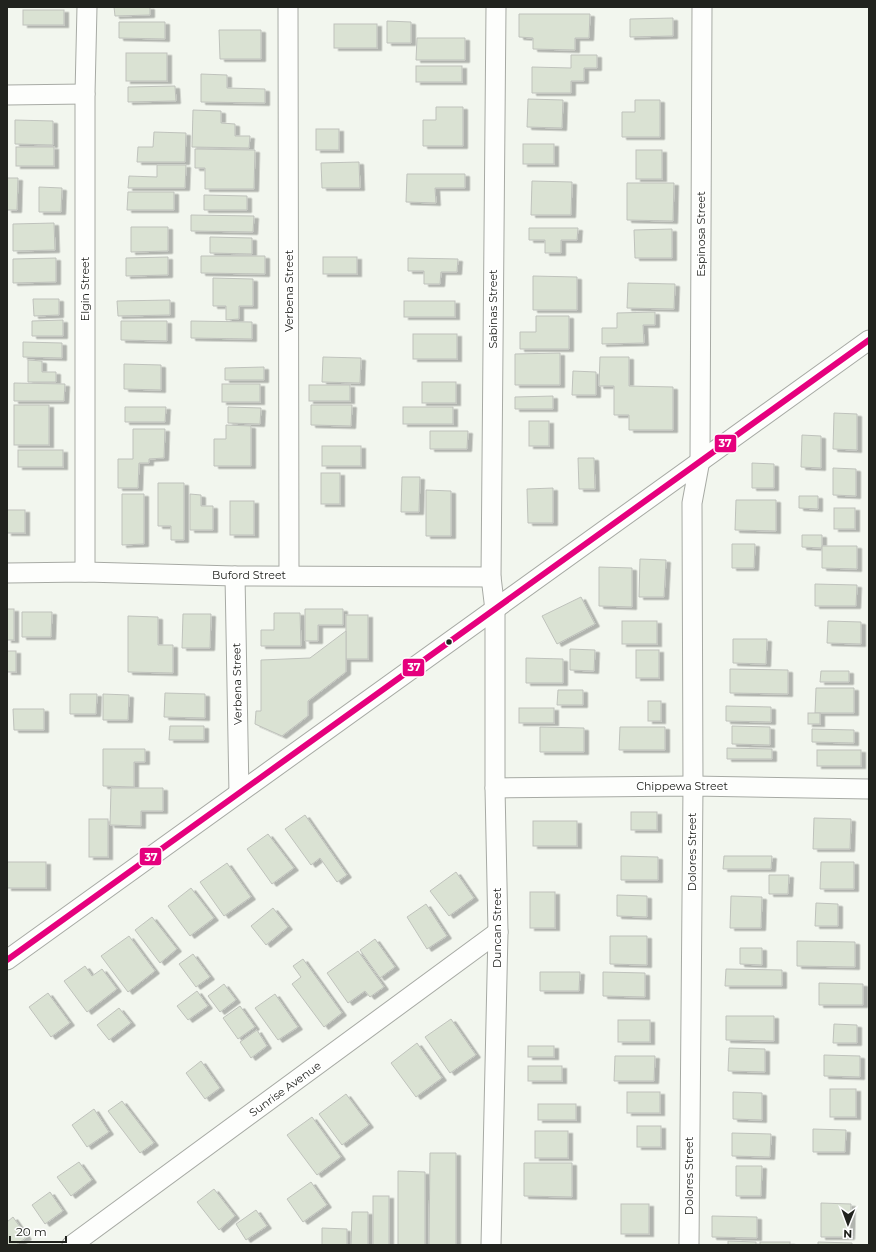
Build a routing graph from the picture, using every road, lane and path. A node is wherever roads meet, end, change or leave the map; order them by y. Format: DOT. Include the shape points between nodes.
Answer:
graph roads {
  1 [pos="86,7"];
  2 [pos="288,7"];
  3 [pos="496,7"];
  4 [pos="702,7"];
  5 [pos="85,94"];
  6 [pos="7,95"];
  7 [pos="869,340"];
  8 [pos="700,460"];
  9 [pos="85,572"];
  10 [pos="7,573"];
  11 [pos="289,575"];
  12 [pos="235,576"];
  13 [pos="491,577"];
  14 [pos="495,610"];
  15 [pos="692,786"];
  16 [pos="495,788"];
  17 [pos="869,789"];
  18 [pos="239,792"];
  19 [pos="498,932"];
  20 [pos="7,960"];
  21 [pos="72,1245"];
  22 [pos="491,1245"];
  23 [pos="689,1245"];
  1 -- 5 [label="street, Elgin Street"];
  2 -- 11 [label="street, Verbena Street"];
  3 -- 13 [label="street, Sabinas Street"];
  4 -- 8 [label="street, Espinosa Street"];
  5 -- 6 [label="street"];
  5 -- 9 [label="street, Elgin Street"];
  7 -- 8 [label="street"];
  8 -- 14 [label="street"];
  8 -- 15 [label="street, Dolores Street" via="692,503"];
  9 -- 10 [label="street, Buford Street"];
  9 -- 12 [label="street, Buford Street"];
  11 -- 12 [label="street, Buford Street"];
  11 -- 13 [label="street, Buford Street"];
  12 -- 18 [label="street, Verbena Street"];
  13 -- 14 [label="street, Sabinas Street"];
  14 -- 16 [label="street, Duncan Street"];
  14 -- 18 [label="street"];
  15 -- 16 [label="street, Chippewa Street"];
  15 -- 17 [label="street, Chippewa Street"];
  15 -- 23 [label="street, Dolores Street"];
  16 -- 19 [label="street, Duncan Street"];
  18 -- 20 [label="street"];
  19 -- 21 [label="street, Sunrise Avenue"];
  19 -- 22 [label="street, Duncan Street"];
}
